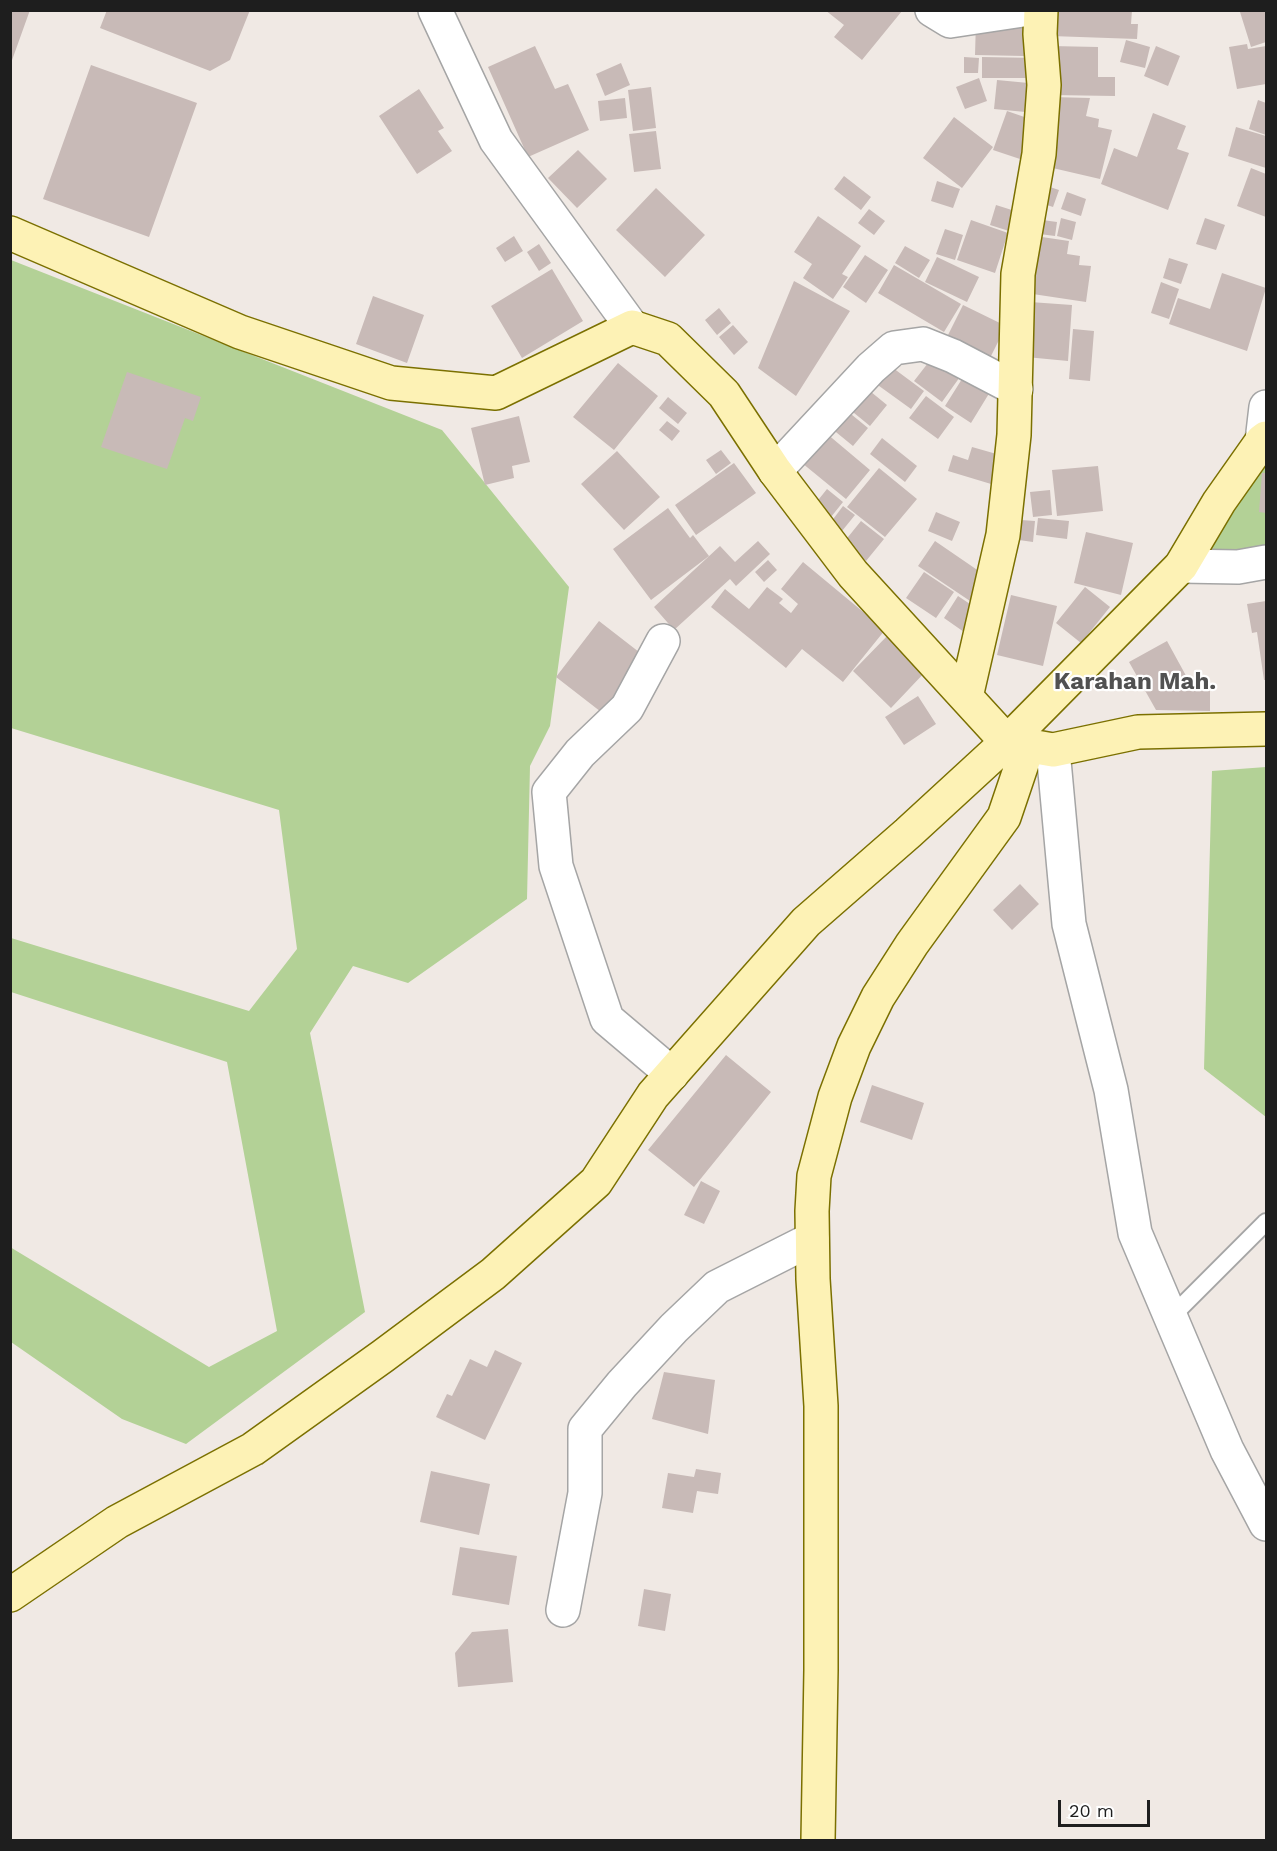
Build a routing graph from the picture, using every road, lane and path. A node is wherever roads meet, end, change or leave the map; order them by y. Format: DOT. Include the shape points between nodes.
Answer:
graph roads {
  1 [pos="435,10"];
  2 [pos="932,10"];
  3 [pos="1023,10"];
  4 [pos="1041,10"];
  5 [pos="10,233"];
  6 [pos="632,327"];
  7 [pos="1016,389"];
  8 [pos="1266,407"];
  9 [pos="1264,440"];
  10 [pos="776,471"];
  11 [pos="1266,562"];
  12 [pos="1181,566"];
  13 [pos="663,641"];
  14 [pos="966,697"];
  15 [pos="1266,729"];
  16 [pos="1029,746"];
  17 [pos="672,1074"];
  18 [pos="1266,1222"];
  19 [pos="812,1239"];
  20 [pos="1171,1317"];
  21 [pos="1266,1524"];
  22 [pos="10,1595"];
  23 [pos="563,1610"];
  24 [pos="818,1840"];
  1 -- 6 [label="street" via="496,140"];
  2 -- 3 [label="street" via="950,21"];
  4 -- 7 [label="street" via="1044,85 1039,154 1018,273"];
  5 -- 6 [label="street" via="240,332 391,383 496,393"];
  6 -- 10 [label="street" via="668,339 708,378 724,394"];
  7 -- 10 [label="street" via="923,344 894,348 870,368"];
  7 -- 14 [label="street" via="1003,536"];
  8 -- 9 [label="street"];
  9 -- 12 [label="street" via="1219,502"];
  10 -- 14 [label="street" via="853,574"];
  11 -- 12 [label="street" via="1238,567"];
  12 -- 16 [label="street"];
  13 -- 17 [label="street" via="627,708 580,753 549,792 556,866 607,1019"];
  14 -- 16 [label="street"];
  15 -- 16 [label="street" via="1138,732"];
  16 -- 17 [label="street" via="908,833 806,922"];
  16 -- 19 [label="street" via="1004,817 912,944 878,997 854,1046 835,1097 814,1176"];
  16 -- 20 [label="street" via="1111,1090 1135,1233"];
  17 -- 22 [label="street" via="653,1095 596,1182 493,1274 253,1449 117,1522"];
  18 -- 20 [label="lane"];
  19 -- 23 [label="street" via="717,1287 621,1384 585,1429 585,1494"];
  19 -- 24 [label="street" via="821,1450"];
  20 -- 21 [label="street" via="1227,1450"];
}
